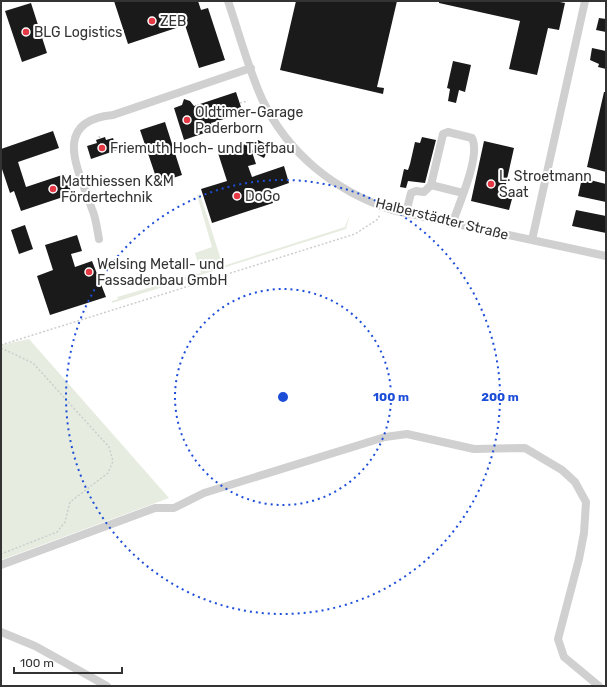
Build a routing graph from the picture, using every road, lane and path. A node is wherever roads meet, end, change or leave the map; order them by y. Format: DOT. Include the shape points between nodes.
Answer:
graph roads {
  1 [pos="228,1"];
  2 [pos="584,1"];
  3 [pos="251,68"];
  4 [pos="248,101"];
  5 [pos="240,104"];
  6 [pos="431,186"];
  7 [pos="463,193"];
  8 [pos="382,206"];
  9 [pos="406,213"];
  10 [pos="453,222"];
  11 [pos="99,239"];
  12 [pos="532,240"];
  13 [pos="606,256"];
  14 [pos="1,345"];
  15 [pos="1,348"];
  16 [pos="1,554"];
  17 [pos="1,565"];
  18 [pos="1,632"];
  19 [pos="107,686"];
  20 [pos="599,686"];
  1 -- 3 [label="street, Halberstädter Straße"];
  2 -- 12 [label="street"];
  3 -- 8 [label="street, Halberstädter Straße" via="267,109 301,155 348,192"];
  3 -- 11 [label="street" via="95,119 84,125 73,144 73,155 93,211"];
  4 -- 5 [label="path"];
  6 -- 7 [label="street"];
  6 -- 7 [label="street" via="443,134 448,132 472,138 475,145"];
  6 -- 9 [label="street" via="424,192 416,191 411,194"];
  7 -- 10 [label="street"];
  8 -- 9 [label="street, Halberstädter Straße"];
  8 -- 14 [label="path" via="378,219 355,234"];
  9 -- 10 [label="street, Halberstädter Straße"];
  10 -- 12 [label="street, Halberstädter Straße"];
  12 -- 13 [label="street, Halberstädter Straße"];
  15 -- 16 [label="path" via="33,363 108,447 113,461 108,473 70,502 65,522 57,532"];
  17 -- 20 [label="street" via="155,508 174,508 204,493 385,437 407,434 474,449 525,448 562,470 575,482 586,502 579,559 558,639 564,657"];
  18 -- 19 [label="street" via="35,646"];
}
